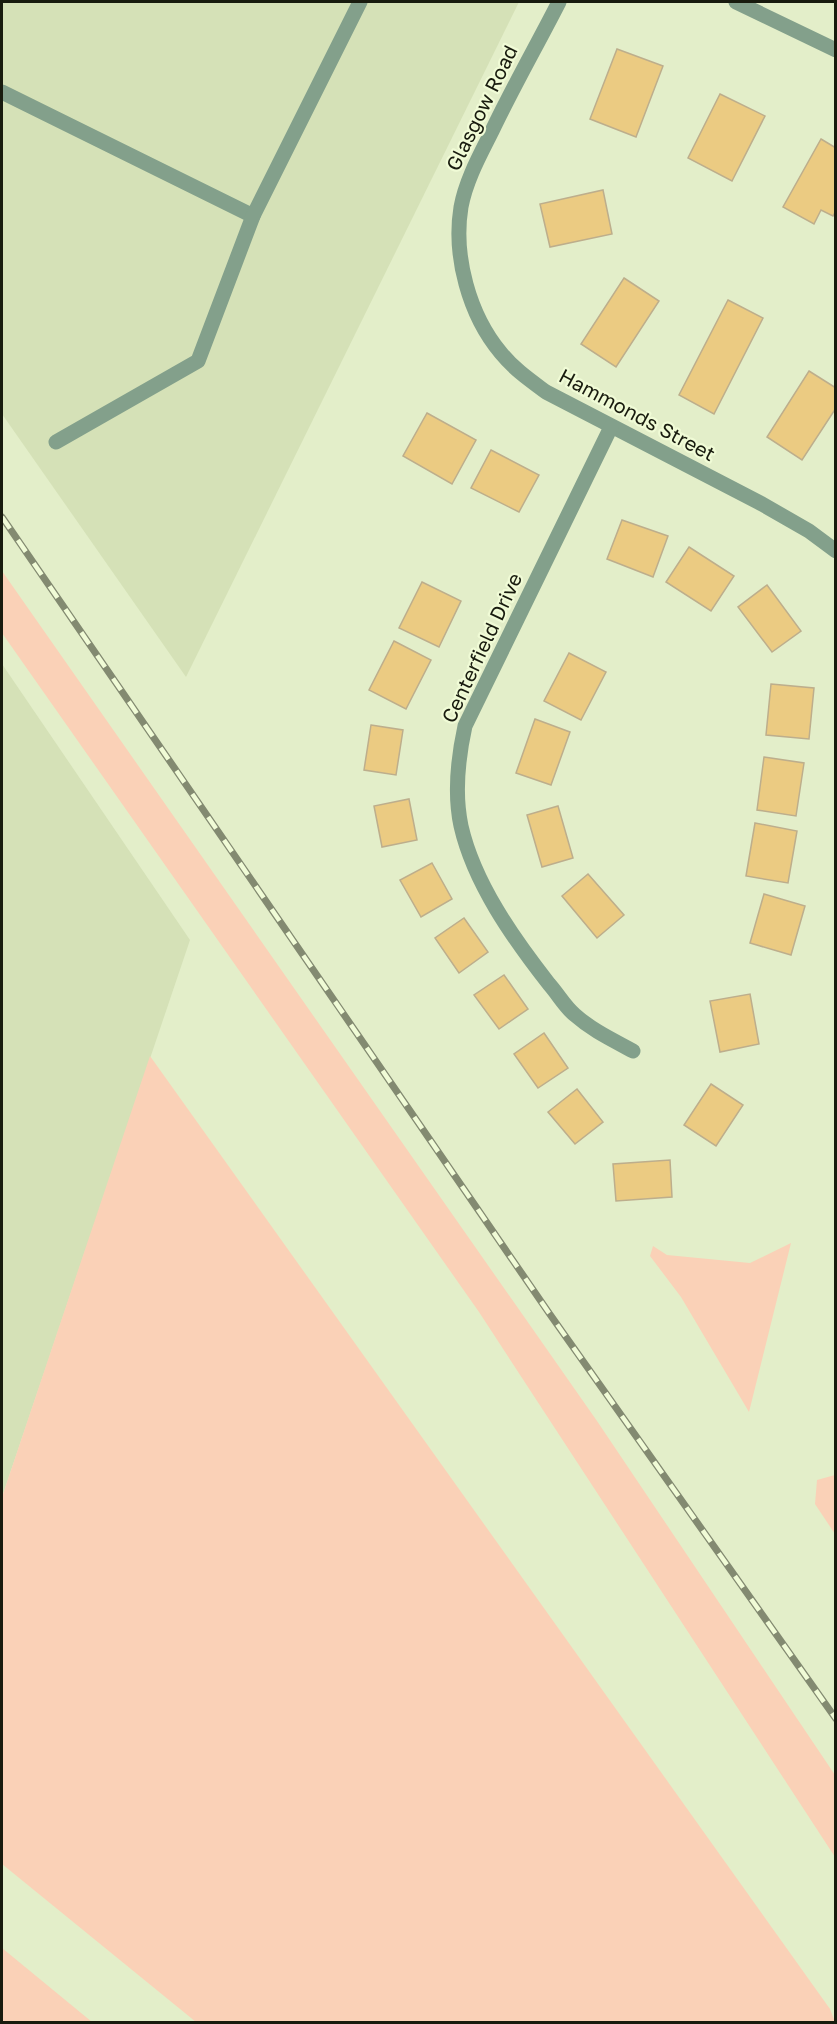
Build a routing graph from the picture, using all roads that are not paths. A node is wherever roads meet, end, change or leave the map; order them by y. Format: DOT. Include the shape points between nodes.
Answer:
graph roads {
  1 [pos="360,2"];
  2 [pos="559,2"];
  3 [pos="736,2"];
  4 [pos="836,50"];
  5 [pos="2,92"];
  6 [pos="253,216"];
  7 [pos="464,273"];
  8 [pos="611,427"];
  9 [pos="56,442"];
  10 [pos="836,551"];
  11 [pos="633,1051"];
  1 -- 6 [label="street"];
  2 -- 7 [label="street, Glasgow Road" via="472,171 462,206 459,237"];
  3 -- 4 [label="street"];
  5 -- 6 [label="street"];
  6 -- 9 [label="street" via="198,361"];
  7 -- 8 [label="street, Hammonds Street" via="475,309 501,353 520,373 546,392"];
  8 -- 10 [label="street, Hammonds Street" via="762,504"];
  8 -- 11 [label="street, Centerfield Drive" via="465,726 458,788 460,824 470,858 533,963 573,1013 593,1030"];
}
